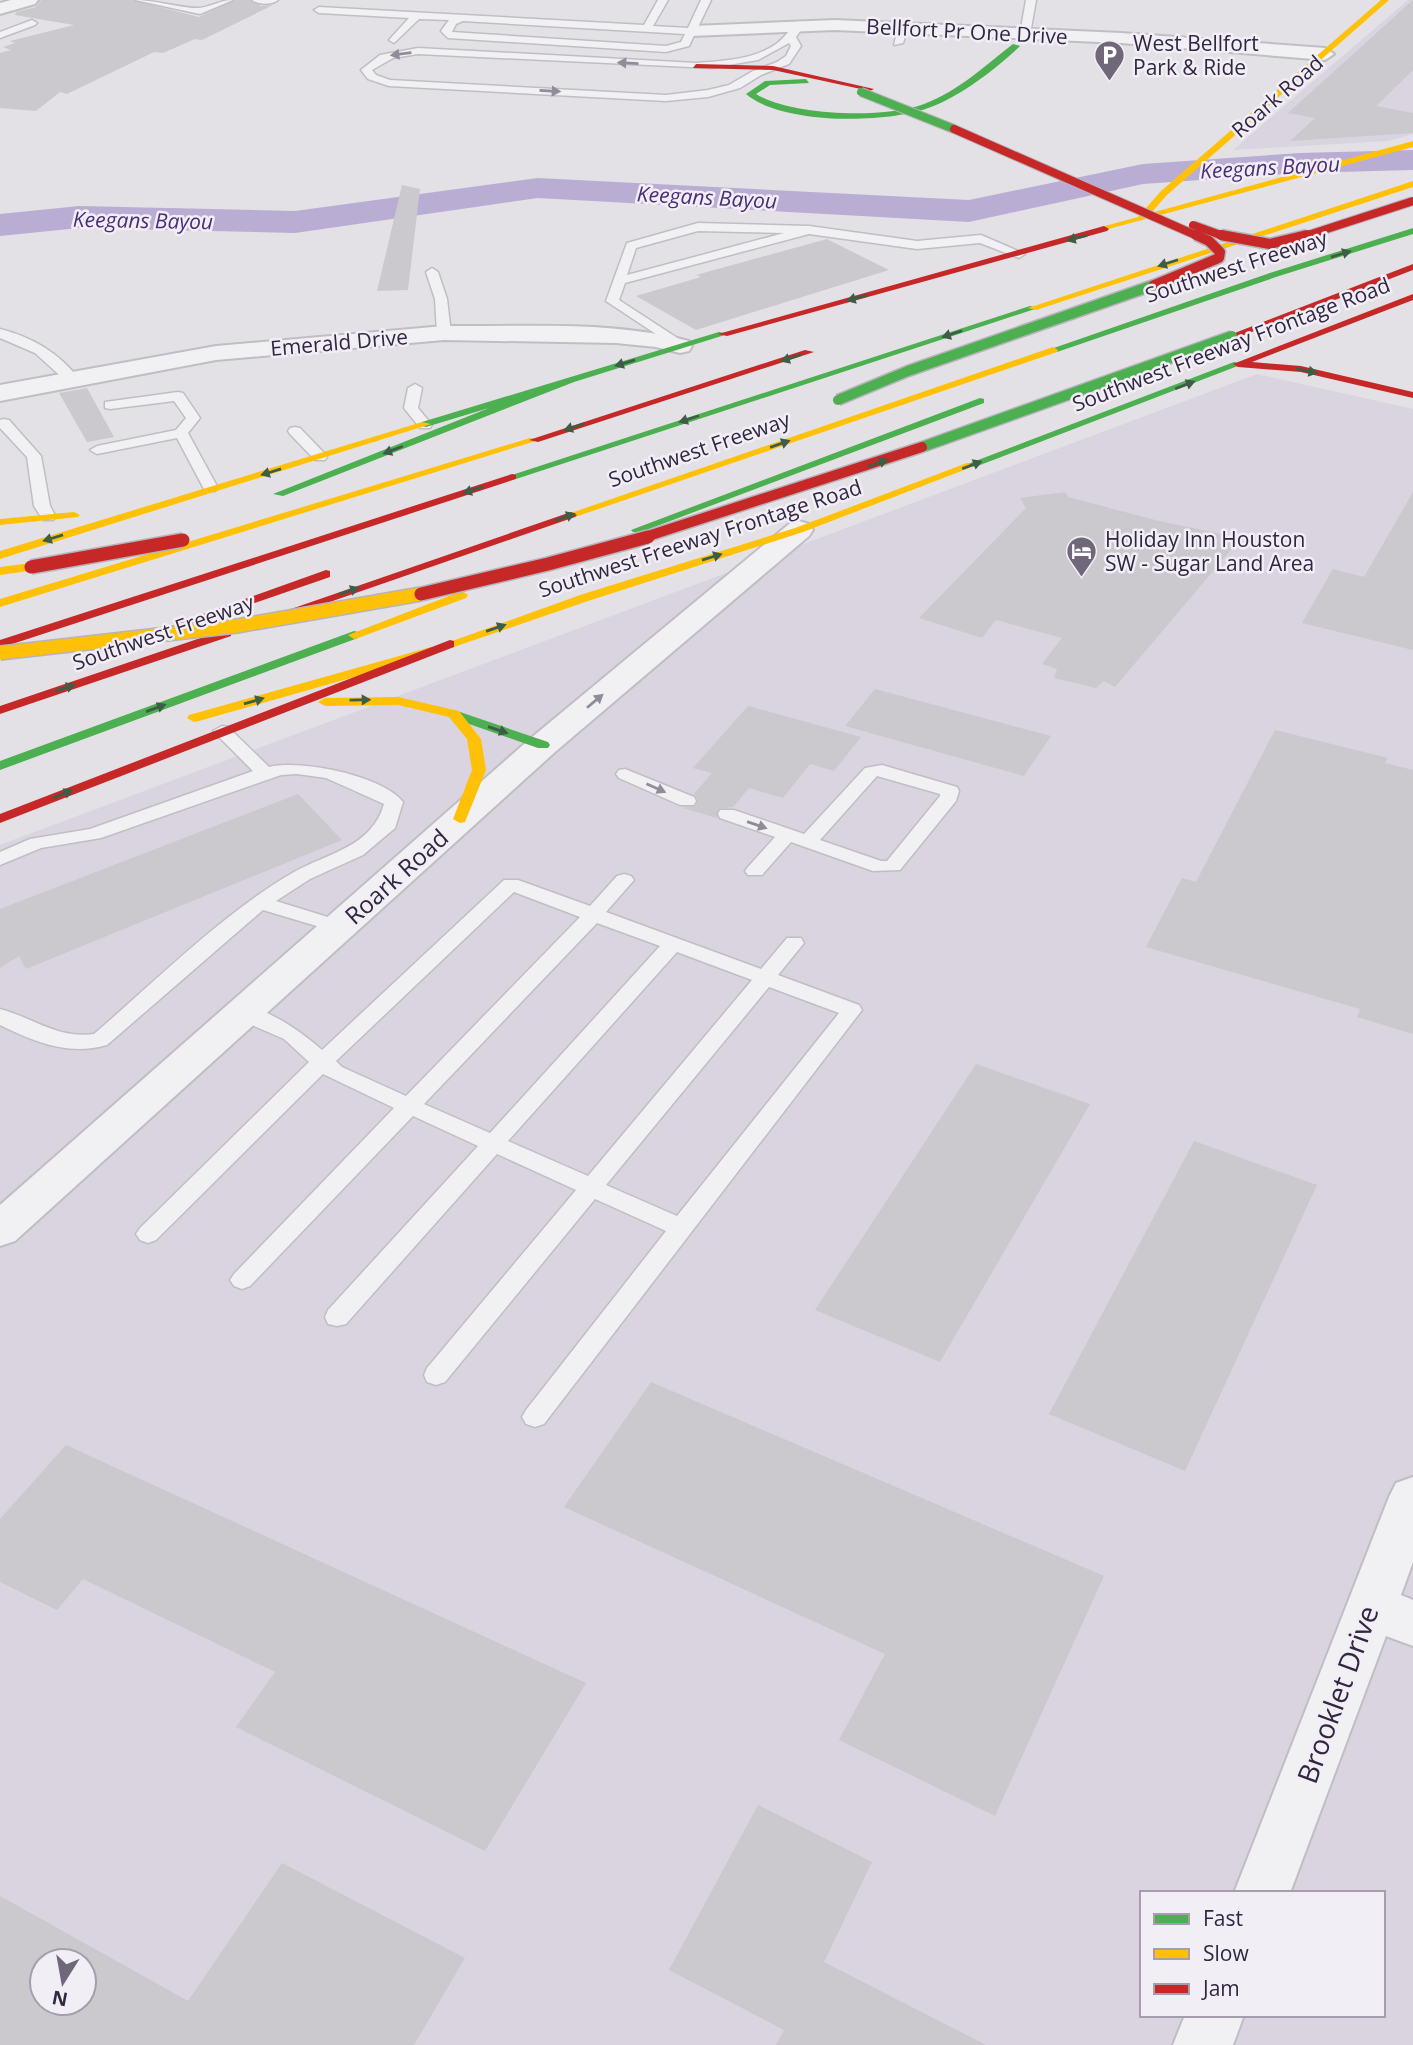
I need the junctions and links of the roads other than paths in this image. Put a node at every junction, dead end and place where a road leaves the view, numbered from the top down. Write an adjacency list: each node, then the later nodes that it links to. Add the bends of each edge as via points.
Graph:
1 (29, 0): 11 (street)
2 (140, 0): 3 (lane, via 201,11)
3 (228, 0)
4 (257, 0): 5 (lane)
5 (274, 0)
6 (341, 0): 12 (lane, via 319,10)
7 (663, 0): 15 (lane)
8 (706, 0): 18 (lane)
9 (1031, 0): 20 (lane)
10 (1385, 0): 21 (main road, Roark Road)
11 (0, 9)
12 (416, 16): 13 (lane); 19 (lane)
13 (462, 18): 15 (lane); 18 (lane, via 453,22 448,35 666,49)
14 (32, 23): 17 (lane)
15 (647, 28): 18 (lane)
16 (796, 31): 18 (street, Bellfort Pr One Drive); 20 (street, Bellfort Pr One Drive); 22 (lane); 22 (lane, via 791,58)
17 (0, 35)
18 (688, 37)
19 (394, 40)
20 (1021, 40): 21 (street, Bellfort Pr One Drive); 26 (main road, via 971,68 919,108 887,114 801,111 759,105 751,99 754,89 768,83)
21 (1325, 54): 33 (main road, Roark Road, via 1164,193)
22 (773, 60): 23 (main road); 24 (lane); 25 (lane, via 745,62); 27 (main road)
23 (725, 68): 24 (main road); 25 (main road)
24 (756, 74): 26 (main road); 28 (lane, via 721,91)
25 (697, 76): 28 (lane, via 681,94); 28 (lane, one-way to 28, via 686,68 667,65 418,51 391,54 366,70 389,83)
26 (806, 81): 27 (main road)
27 (866, 90): 31 (main road, bridge, via 911,103 1232,239 1270,244 1292,240); 32 (main road, bridge, via 1209,242 1220,252 1211,263 1182,275 832,402)
28 (666, 98)
29 (1413, 144): 33 (main road)
30 (1413, 184): 34 (main road, Southwest Freeway)
31 (1413, 201)
32 (1413, 212)
33 (1139, 221): 38 (main road, one-way to 38)
34 (1280, 227): 37 (main road, via 1237,227); 78 (main road, Southwest Freeway, one-way to 78)
35 (809, 229): 38 (lane, via 918,245 981,239); 42 (lane); 42 (lane, via 698,227 631,246)
36 (1413, 231): 41 (main road, Southwest Freeway, one-way to 36)
37 (1172, 244)
38 (1019, 254): 48 (main road, one-way to 48)
39 (1413, 267): 80 (main road, one-way to 39, bridge, via 302,617 492,579 624,545 856,471)
40 (432, 272): 47 (lane, via 441,299)
41 (1276, 274): 44 (main road, via 1254,295); 83 (main road, Southwest Freeway, one-way to 41)
42 (618, 281): 48 (lane, via 612,301)
43 (1413, 297): 45 (main road, Southwest Freeway Frontage Road)
44 (1200, 317)
45 (1326, 330): 50 (main road); 51 (main road, Southwest Freeway Frontage Road)
46 (0, 333): 52 (lane, via 43,350)
47 (444, 333): 48 (street, Emerald Drive, via 616,336); 52 (street, Emerald Drive, via 215,353)
48 (680, 346): 53 (main road, one-way to 53)
49 (828, 346): 71 (main road, one-way to 71)
50 (1334, 348)
51 (1239, 365): 57 (main road, one-way to 57, via 1301,369); 72 (main road, Southwest Freeway Frontage Road, one-way to 51)
52 (72, 379): 55 (street, Emerald Drive)
53 (571, 380): 60 (main road); 67 (main road, one-way to 67)
54 (415, 388): 60 (lane, via 411,408)
55 (0, 393)
56 (999, 394): 89 (main road, one-way to 56, bridge)
57 (1413, 394)
58 (110, 405): 62 (lane, via 178,396 192,418)
59 (0, 424): 68 (lane, via 34,456)
60 (425, 425): 64 (main road)
61 (295, 431): 64 (lane)
62 (181, 433): 63 (lane); 66 (lane)
63 (97, 450)
64 (320, 457): 65 (main road, one-way to 65)
65 (233, 483): 66 (main road); 73 (main road, one-way to 73)
66 (211, 488): 68 (main road, via 123,508)
67 (267, 499)
68 (48, 517): 69 (main road)
69 (0, 522)
70 (191, 525): 76 (main road)
71 (253, 526): 75 (main road, bridge); 77 (main road)
72 (799, 530): 79 (main road, Southwest Freeway Frontage Road, one-way to 72); 88 (street, Roark Road, one-way to 72)
73 (0, 555)
74 (342, 568): 81 (main road)
75 (0, 571)
76 (0, 592)
77 (0, 603)
78 (0, 644)
79 (431, 651): 82 (main road, Southwest Freeway Frontage Road); 85 (main road, one-way to 79)
80 (0, 653)
81 (66, 663)
82 (292, 704): 84 (main road, one-way to 84, via 398,701); 86 (main road, Southwest Freeway Frontage Road)
83 (0, 710)
84 (454, 714): 88 (main road, one-way to 88); 96 (main road, via 474,738 479,770)
85 (183, 721)
86 (222, 732): 91 (lane); 95 (main road, Southwest Freeway Frontage Road, one-way to 86)
87 (118, 740): 90 (main road)
88 (542, 745): 96 (street, Roark Road)
89 (0, 766)
90 (0, 773)
91 (265, 773): 99 (lane, via 93,834 37,843); 102 (lane, via 277,769 319,772 369,788 394,802 388,824 356,851 303,875)
92 (625, 774): 93 (lane, one-way to 93)
93 (687, 801)
94 (727, 814): 97 (lane, one-way to 97)
95 (0, 819)
96 (460, 819): 104 (street, Roark Road)
97 (787, 835): 98 (lane); 100 (lane)
98 (807, 842): 98 (lane, via 880,867 893,866 950,791 882,770 871,772)
99 (0, 859)
100 (755, 871)
101 (624, 880): 103 (lane)
102 (260, 902): 104 (lane); 109 (lane, via 100,1040 79,1045 52,1040)
103 (594, 914): 106 (lane); 110 (lane, via 511,884); 111 (lane)
104 (340, 927): 108 (street, Roark Road)
105 (794, 943): 107 (lane)
106 (673, 944): 107 (lane); 112 (lane)
107 (766, 978): 113 (lane); 114 (lane, via 852,1010)
108 (243, 1013): 110 (lane, via 291,1034); 115 (street, Roark Road)
109 (0, 1016)
110 (322, 1062): 111 (lane, via 334,1072); 116 (lane)
111 (410, 1106): 112 (lane); 117 (lane)
112 (493, 1143): 113 (lane); 118 (lane)
113 (591, 1187): 114 (lane); 119 (lane)
114 (681, 1228): 120 (lane)
115 (0, 1230)
116 (148, 1234)
117 (242, 1280)
118 (337, 1317)
119 (436, 1375)
120 (535, 1417)
121 (1413, 1496): 122 (street, Brooklet Drive)
122 (1391, 1615): 123 (street, Brooklet Drive, via 1329,1721)
123 (1263, 1891)
124 (1214, 2017): 125 (street)
125 (1203, 2045)

